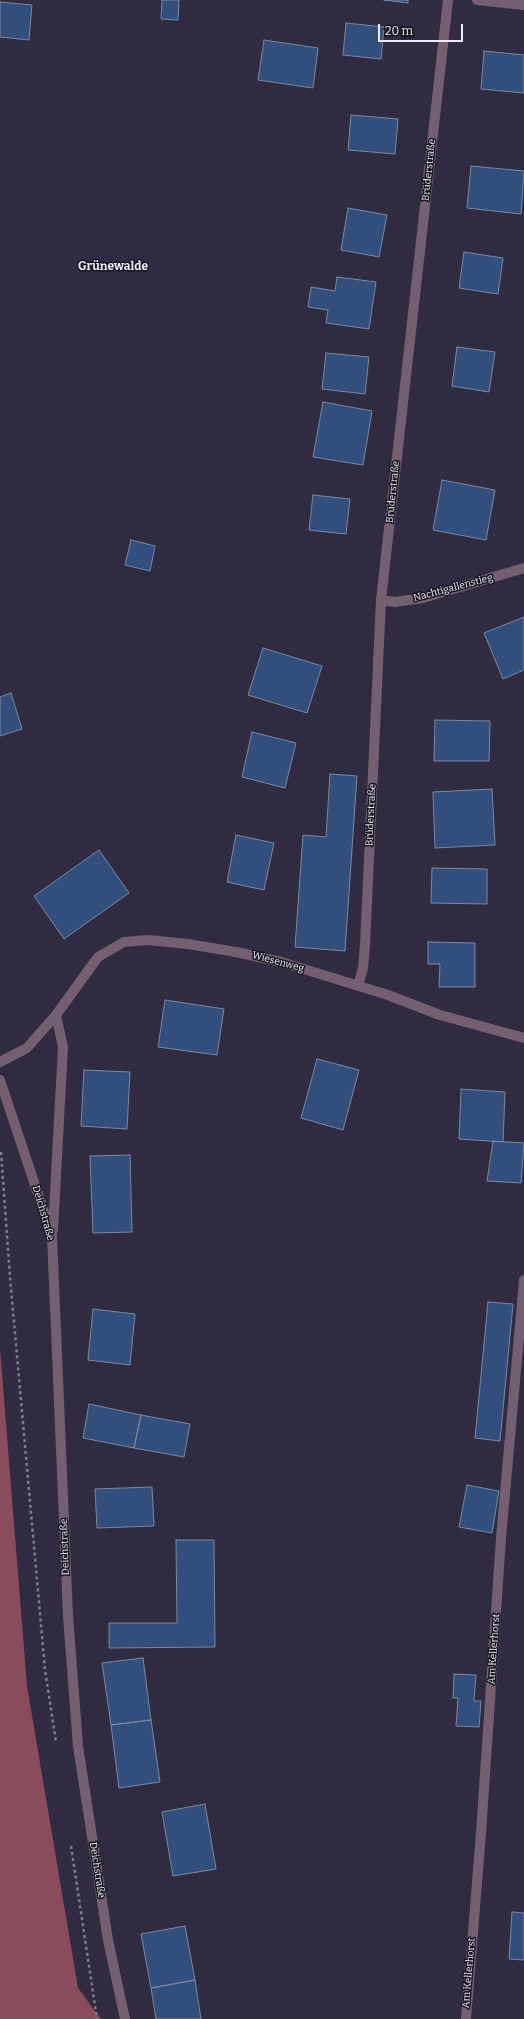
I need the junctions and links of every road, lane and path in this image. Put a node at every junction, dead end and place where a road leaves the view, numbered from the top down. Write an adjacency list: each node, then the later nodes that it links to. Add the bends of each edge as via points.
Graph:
1 (448, 0): 5 (street, Brüderstraße)
2 (477, 0): 3 (street)
3 (524, 5)
4 (524, 568): 5 (street, Nachtigallenstieg, via 423,598 395,602)
5 (381, 600): 6 (street, Brüderstraße, via 365,945)
6 (358, 986): 7 (street, Wiesenweg, via 282,962 236,952 148,940 124,942 98,957); 8 (street, Wiesenweg, via 440,1015)
7 (56, 1015): 9 (street, Wiesenweg, via 26,1048); 12 (street, via 63,1047)
8 (524, 1038)
9 (0, 1062)
10 (0, 1080): 12 (street, Deichstraße)
11 (1, 1151): 14 (path, via 45,1670)
12 (52, 1236): 17 (street, Deichstraße, via 68,1616 78,1746 108,1940)
13 (524, 1280): 18 (street, Am Kellerhorst, via 502,1530)
14 (57, 1748)
15 (70, 1841): 16 (path)
16 (97, 2019)
17 (125, 2019)
18 (466, 2019)

